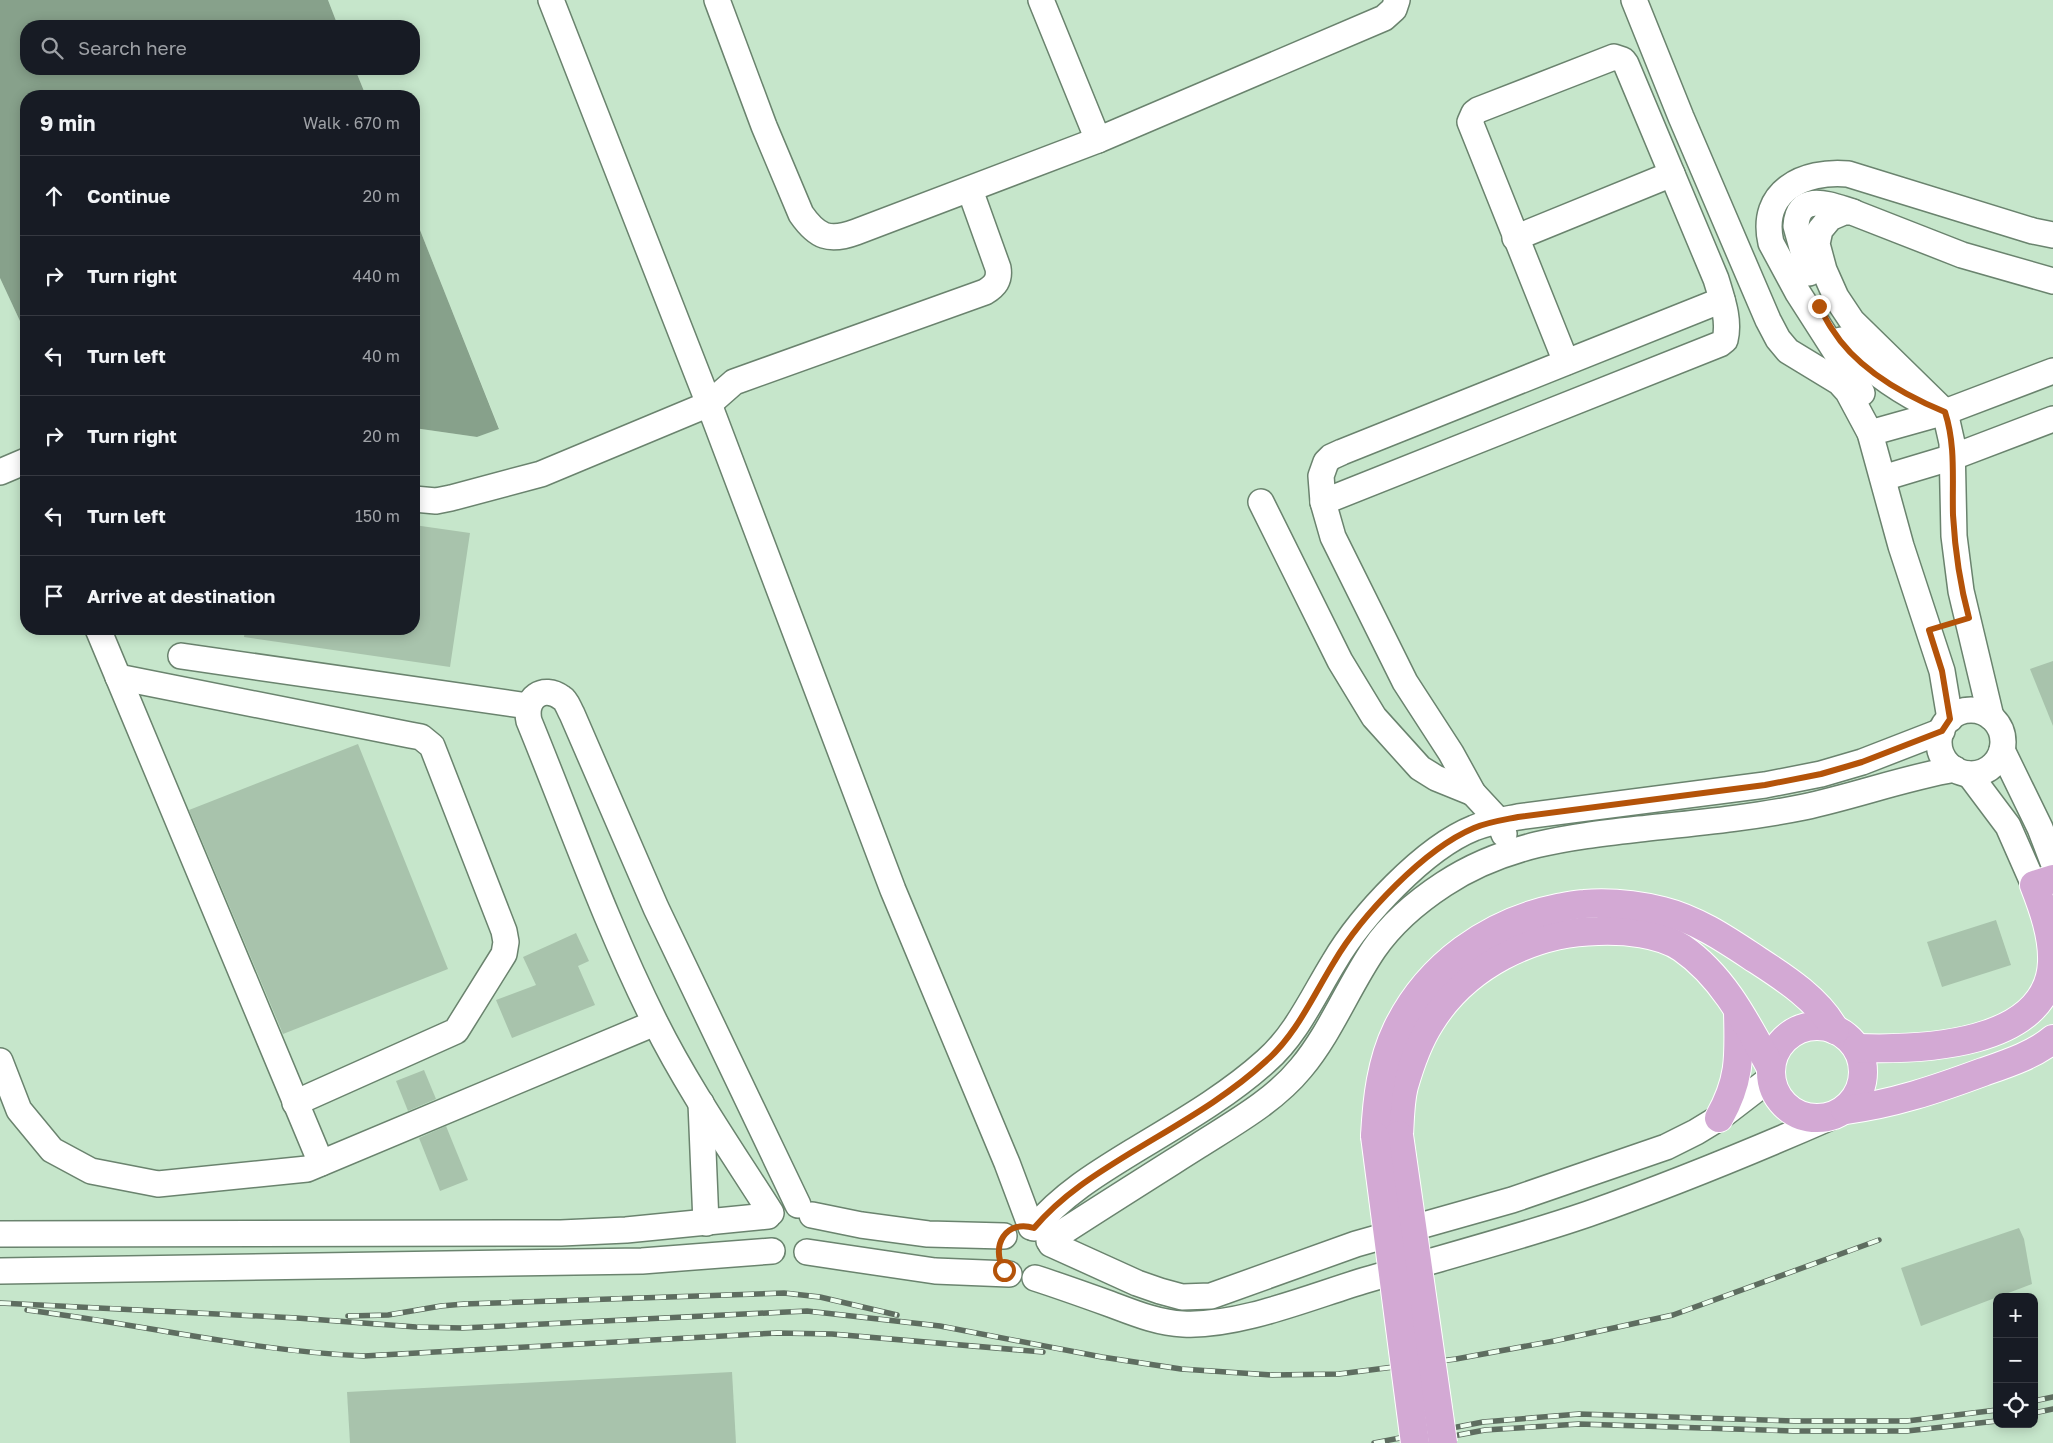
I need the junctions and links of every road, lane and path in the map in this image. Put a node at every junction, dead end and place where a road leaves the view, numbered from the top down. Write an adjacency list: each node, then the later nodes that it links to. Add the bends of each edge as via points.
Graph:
1 (551, 0): 18 (street)
2 (717, 0): 9 (street, via 764,126 801,214 813,229 828,237 845,236)
3 (1041, 0): 6 (street)
4 (1397, 0): 6 (street, via 1394,9 1384,18)
5 (1634, 0): 21 (street, via 1778,339 1788,351 1839,382)
6 (1098, 140): 9 (street)
7 (1672, 174): 13 (street); 13 (street, via 1626,64 1619,58 1609,58 1478,110 1471,117 1471,127); 15 (street)
8 (1805, 177): 10 (street); 12 (street, via 1826,173 1854,176); 21 (street, via 1776,200 1769,217 1771,243)
9 (970, 190): 18 (street, via 998,268 999,275 993,287 734,382)
10 (1814, 203): 11 (street); 19 (street, via 1801,210 1796,226 1819,306 1832,330 1868,368 1907,394)
11 (1860, 214): 14 (street, via 1962,254); 19 (street, via 1837,214 1820,230 1817,244 1824,270 1852,321)
12 (2053, 235)
13 (1516, 238): 16 (street)
14 (2053, 281)
15 (1722, 300): 16 (street); 28 (street, via 1727,325 1725,340 1720,344)
16 (1566, 362): 28 (street, via 1331,457 1322,476)
17 (2053, 372): 19 (street)
18 (709, 404): 26 (street, via 541,474 451,498 436,501); 63 (street, via 893,890 1007,1163)
19 (1945, 412): 21 (street); 22 (street)
20 (2053, 419): 22 (street)
21 (1878, 431): 25 (street)
22 (1953, 457): 25 (street); 29 (street, via 1954,536 1961,591)
23 (20, 464): 24 (street)
24 (0, 472)
25 (1883, 478): 30 (street)
26 (420, 499)
27 (1261, 502): 39 (street, via 1340,661 1374,717 1420,768)
28 (1323, 502): 39 (street, via 1333,537 1405,682)
29 (1969, 618): 30 (street); 35 (street)
30 (1929, 630): 36 (street, via 1942,671)
31 (100, 635): 33 (street)
32 (181, 656): 34 (street)
33 (118, 677): 53 (street); 53 (street, via 421,737 432,746 504,932 504,954 456,1031)
34 (528, 706): 47 (street, via 529,721 615,935); 59 (street, via 537,695 545,693 557,695 566,702 656,908)
35 (1991, 717): 36 (street, via 1977,711 1963,712); 37 (street, via 2002,735)
36 (1946, 725): 38 (street, via 1940,738 1942,752 1945,759); 40 (street, via 1862,762 1821,774 1765,785)
37 (2002, 750): 38 (street, via 1990,768 1977,773); 43 (street)
38 (1962, 771): 42 (street, via 1913,778 1805,807 1583,835); 45 (street, via 2008,826)
39 (1473, 793): 40 (street); 41 (street)
40 (1499, 821): 41 (street); 42 (street)
41 (1458, 836): 44 (street); 63 (street, via 1427,858 1358,924 1293,1030 1268,1060 1207,1107 1085,1181 1054,1206)
42 (1510, 851): 44 (street)
43 (2053, 862)
44 (1472, 867): 63 (street, via 1421,900 1375,947 1318,1046 1278,1092 1240,1119)
45 (2045, 891): 50 (main road, via 2052,962 2042,996 2029,1011 2010,1025 1957,1042)
46 (1738, 1008): 52 (main road); 56 (main road, via 1739,1062 1732,1093); 57 (main road, via 1698,960 1680,946 1649,935 1616,930 1580,931 1546,937 1514,948 1482,968 1452,995 1430,1023 1414,1054)
47 (655, 1023): 54 (street); 58 (street)
48 (1835, 1030): 50 (main road, via 1848,1037); 52 (main road, via 1816,1026 1789,1035 1776,1050); 57 (main road, via 1805,994 1700,925 1664,912 1624,905 1584,904 1540,912 1506,924 1472,942 1420,991 1398,1028 1384,1065 1377,1102)
49 (2053, 1039): 55 (main road, via 1999,1066 1927,1092)
50 (1857, 1048): 55 (main road, via 1863,1064 1863,1081 1856,1097)
51 (0, 1061): 58 (street, via 19,1110 52,1150 91,1171 158,1184 307,1169)
52 (1771, 1073): 55 (main road, via 1779,1098 1796,1114 1807,1118); 56 (street)
53 (295, 1103): 58 (street)
54 (701, 1103): 60 (street); 61 (street)
55 (1838, 1113): 68 (street, via 1759,1148 1580,1217 1225,1321 1182,1324 1149,1318)
56 (1719, 1118): 63 (street, via 1666,1148 1512,1200 1356,1244 1211,1296 1182,1297 1160,1291)
57 (1387, 1135): 69 (main road, bridge); 70 (main road, bridge)
58 (321, 1163)
59 (805, 1210): 60 (street, via 781,1206); 63 (street, via 861,1225 928,1234); 65 (street, via 816,1222 817,1238)
60 (770, 1214): 61 (street); 64 (street, via 764,1232)
61 (706, 1223): 62 (street, via 561,1233)
62 (0, 1234)
63 (1030, 1234): 67 (street, via 999,1244 998,1258); 68 (street, via 1052,1251 1046,1270)
64 (772, 1251): 65 (street, via 792,1258); 66 (street, via 642,1261)
65 (807, 1252): 67 (street, via 935,1271)
66 (0, 1271)
67 (1009, 1274): 68 (street, via 1022,1279)
68 (1035, 1278)
69 (1415, 1443)
70 (1443, 1443)

